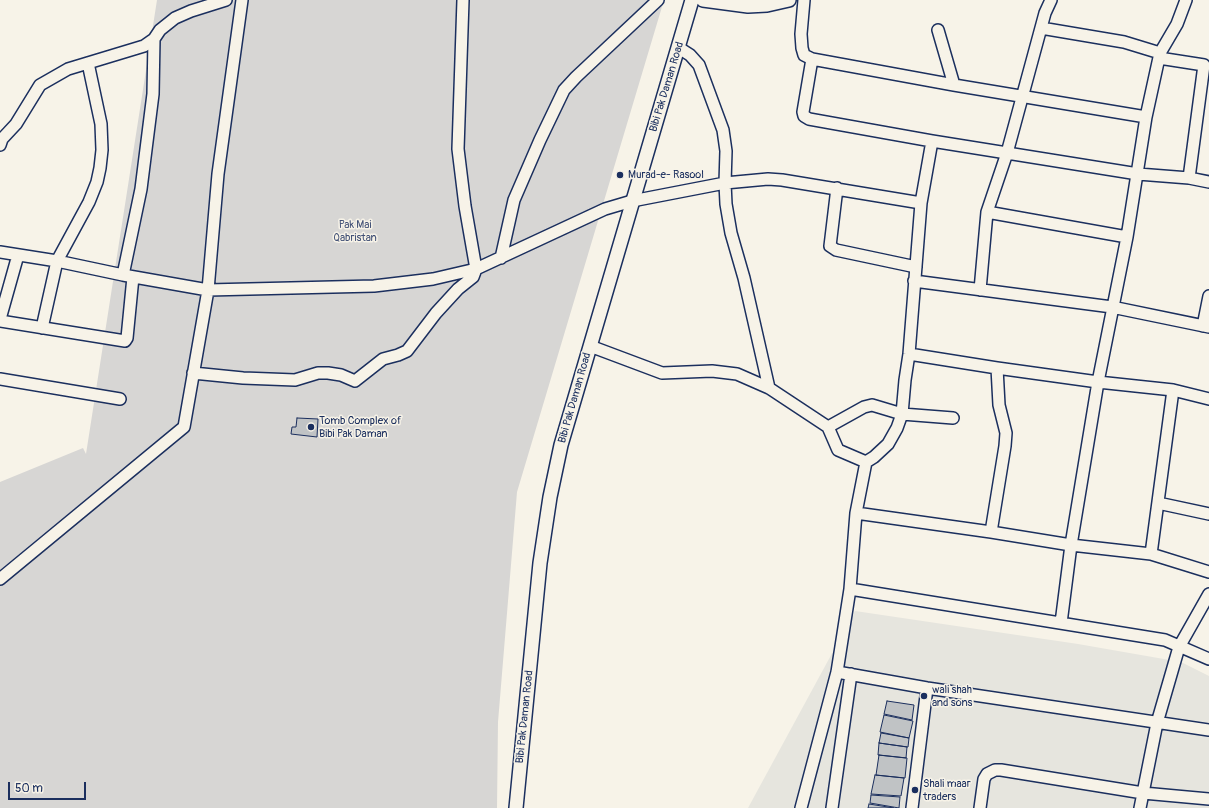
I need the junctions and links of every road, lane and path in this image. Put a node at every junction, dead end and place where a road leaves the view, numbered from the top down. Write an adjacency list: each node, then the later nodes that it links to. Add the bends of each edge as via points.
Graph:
1 (226, 0): 13 (street, via 175,18 160,30)
2 (242, 0): 41 (street, via 218,174)
3 (463, 0): 38 (street, via 458,149)
4 (658, 0): 35 (street, via 564,90 514,200)
5 (692, 0): 14 (street, Bibi Pak Daman Road)
6 (703, 0): 7 (street, via 748,6)
7 (789, 0)
8 (804, 0): 16 (street, via 802,48 804,55)
9 (1051, 0): 11 (street)
10 (1186, 0): 15 (street, via 1177,24)
11 (1041, 28): 15 (street, via 1124,42); 19 (street)
12 (938, 30): 18 (street)
13 (154, 39): 17 (street, via 144,46); 39 (street, via 153,94)
14 (679, 48): 27 (street, via 699,65 723,130 726,151); 29 (street, Bibi Pak Daman Road)
15 (1160, 55): 20 (street); 25 (street, via 1204,65)
16 (812, 59): 18 (street); 21 (street, via 803,112 808,119)
17 (88, 63): 22 (street, via 68,69 40,85 16,124); 36 (street, via 101,124 100,168 89,202)
18 (954, 85): 19 (street)
19 (1021, 96): 20 (street); 23 (street)
20 (1146, 117): 24 (street)
21 (932, 141): 23 (street); 30 (street)
22 (0, 144)
23 (1007, 153): 24 (street); 31 (street)
24 (1138, 174): 25 (street); 32 (street)
25 (1189, 178): 26 (street)
26 (1209, 182)
27 (725, 183): 28 (street, via 768,179); 29 (street); 54 (street, via 731,233)
28 (837, 188): 30 (street); 37 (street, via 830,246 836,250)
29 (632, 201): 35 (street, via 605,209); 48 (street, Bibi Pak Daman Road)
30 (921, 203): 37 (street)
31 (987, 212): 32 (street); 42 (street)
32 (1127, 237): 44 (street)
33 (0, 252): 34 (street)
34 (18, 255): 36 (street); 45 (street)
35 (501, 258): 38 (street)
36 (57, 262): 39 (street); 47 (street)
37 (916, 267): 40 (street)
38 (476, 269): 41 (street, via 433,279 374,286); 51 (street, via 474,277 458,289 436,313 407,351 383,359 355,381 328,373 318,373 295,380)
39 (128, 276): 41 (street); 47 (street, via 126,340)
40 (914, 281): 42 (street); 49 (street)
41 (208, 290): 51 (street)
42 (980, 290): 44 (street)
43 (1209, 296): 46 (street)
44 (1112, 307): 46 (street); 53 (street)
45 (0, 320): 47 (street)
46 (1206, 326)
47 (42, 328)
48 (590, 346): 54 (street, via 662,373 712,371 737,374); 82 (street, Bibi Pak Daman Road, via 561,444 550,497 540,563)
49 (909, 354): 50 (street); 58 (street)
50 (996, 368): 53 (street); 65 (street, via 999,405 1006,433)
51 (194, 373): 69 (street, via 184,427)
52 (0, 379): 57 (street)
53 (1098, 382): 55 (street); 66 (street)
54 (769, 388): 60 (street)
55 (1173, 390): 56 (street); 62 (street)
56 (1209, 399)
57 (120, 400)
58 (902, 414): 59 (street); 60 (street, via 872,405 864,406); 61 (street, via 898,428 888,444)
59 (953, 418)
60 (828, 427): 61 (street, via 838,450)
61 (866, 462): 63 (street)
62 (1158, 503): 64 (street); 67 (street)
63 (856, 513): 65 (street); 70 (street)
64 (1209, 514)
65 (990, 532): 66 (street)
66 (1071, 544): 67 (street); 72 (street)
67 (1151, 554): 68 (street)
68 (1209, 572)
69 (0, 579)
70 (850, 589): 72 (street); 75 (street)
71 (1209, 594): 73 (street)
72 (1061, 623): 73 (street, via 1166,640)
73 (1179, 647): 74 (street); 78 (street)
74 (1209, 659)
75 (838, 672): 76 (street); 83 (street)
76 (850, 674): 77 (street); 84 (street)
77 (927, 688): 78 (street); 85 (street)
78 (1157, 723): 79 (street); 80 (street)
79 (1209, 730)
80 (1143, 793): 81 (street); 86 (street, via 995,770 984,779); 87 (street)
81 (1209, 800)
82 (516, 808)
83 (802, 808)
84 (832, 808)
85 (912, 808)
86 (980, 808)
87 (1140, 808)

